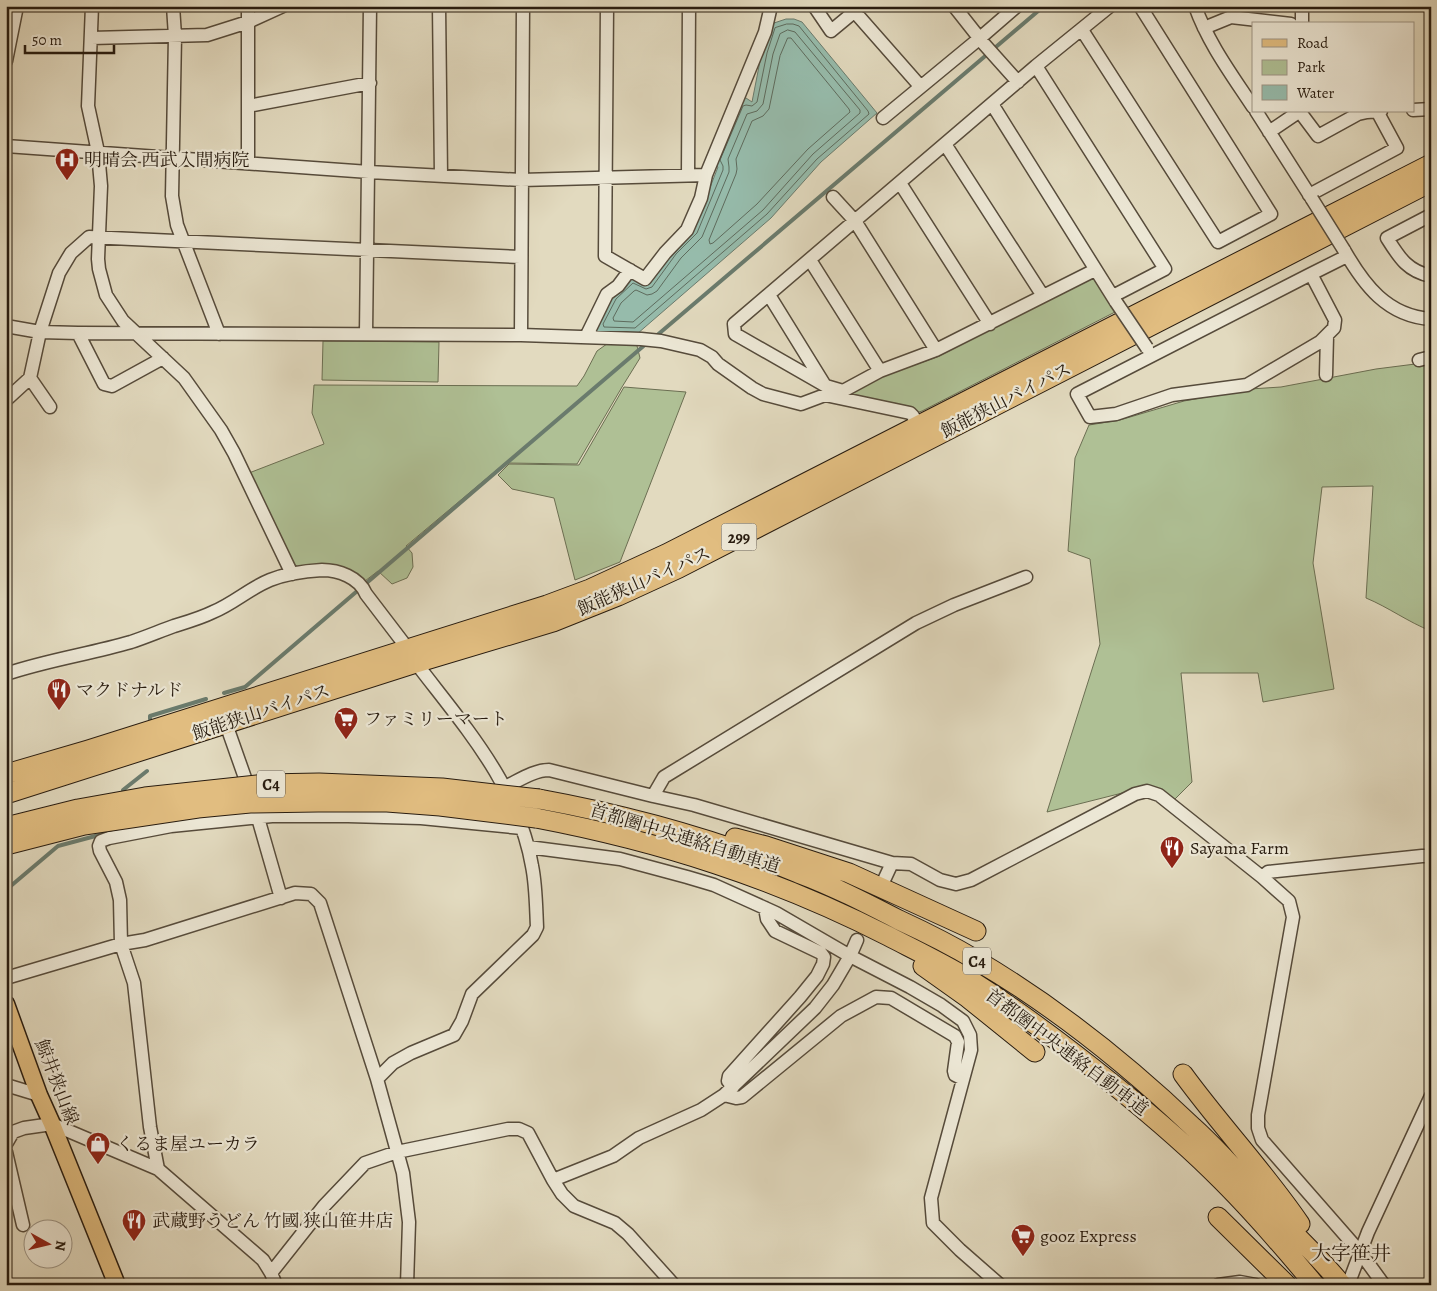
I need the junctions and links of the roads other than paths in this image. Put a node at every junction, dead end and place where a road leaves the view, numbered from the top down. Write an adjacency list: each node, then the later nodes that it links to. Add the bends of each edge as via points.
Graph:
1 (17, 6): 28 (street)
2 (92, 6): 26 (street)
3 (173, 6): 25 (street)
4 (248, 6): 20 (street)
5 (282, 6): 20 (street)
6 (370, 6): 31 (street)
7 (440, 6): 52 (street)
8 (523, 6): 55 (street)
9 (607, 6): 54 (street)
10 (689, 6): 51 (street)
11 (771, 6): 53 (street, via 766,32)
12 (814, 6): 19 (street, via 831,31)
13 (954, 6): 27 (street)
14 (1017, 6): 27 (street)
15 (1110, 6): 24 (street)
16 (1140, 6): 24 (street, via 1271,214 1218,242)
17 (1195, 6): 23 (street)
18 (1302, 6): 22 (street)
19 (857, 9): 32 (street)
20 (248, 22): 25 (street, via 207,35); 35 (street)
21 (1274, 22): 23 (street, via 1231,17)
22 (1302, 22)
23 (1204, 28): 34 (street)
24 (1082, 30): 29 (street)
25 (175, 36): 26 (street); 47 (street)
26 (90, 38): 46 (street, via 88,106)
27 (982, 41): 30 (street); 32 (street)
28 (6, 61)
29 (1036, 66): 30 (street); 74 (street, via 1165,269)
30 (1018, 82): 33 (street)
31 (370, 83): 35 (street); 50 (street)
32 (920, 86): 42 (street)
33 (992, 104): 44 (street); 69 (street)
34 (1252, 105)
35 (248, 106): 48 (street)
36 (1431, 109): 37 (street)
37 (1414, 110)
38 (1257, 112): 43 (street)
39 (1300, 112): 40 (street, via 1318,136); 43 (street)
40 (1367, 112)
41 (1378, 112): 59 (street, via 1397,148)
42 (882, 118)
43 (1269, 132): 59 (street)
44 (945, 144): 57 (street); 73 (street)
45 (6, 146): 46 (street)
46 (98, 152): 47 (street); 62 (street)
47 (172, 157): 48 (street); 63 (street, via 172,196)
48 (248, 163): 50 (street)
49 (1431, 164): 95 (highway, 飯能狭山バイパス / 299)
50 (369, 172): 52 (street); 64 (street)
51 (688, 175): 53 (street); 54 (street)
52 (441, 176): 55 (street)
53 (706, 176): 68 (street, via 688,230 645,279)
54 (606, 178): 55 (street); 68 (street, via 605,256)
55 (521, 180): 66 (street)
56 (1431, 182): 98 (highway, 飯能狭山バイパス / 299, via 679,568 553,622)
57 (900, 183): 61 (street); 76 (street)
58 (833, 197): 61 (street)
59 (1311, 197): 65 (street, bridge)
60 (1431, 215): 71 (street, via 1386,238 1409,267)
61 (855, 221): 67 (street); 86 (street)
62 (100, 236): 63 (street); 78 (street, via 89,237 70,253 56,282); 80 (street, via 99,269 106,295)
63 (183, 241): 64 (street); 81 (street)
64 (367, 251): 66 (street); 82 (street)
65 (1346, 253): 70 (street); 75 (street, via 1380,299 1407,314)
66 (520, 257): 83 (street)
67 (810, 260): 72 (street); 89 (street)
68 (630, 270): 85 (street, via 607,294)
69 (1096, 270): 73 (street); 74 (street)
70 (1311, 274): 84 (street, via 1335,320 1334,328); 87 (street)
71 (1431, 276)
72 (769, 295): 92 (street); 92 (street, via 734,324 735,334)
73 (1043, 296): 76 (street)
74 (1115, 299): 87 (street, bridge)
75 (1431, 319)
76 (990, 324): 86 (street)
77 (6, 326): 78 (street)
78 (40, 332): 79 (street); 91 (street)
79 (78, 333): 80 (street); 88 (street, via 104,384 112,386)
80 (135, 333): 81 (street); 88 (street)
81 (219, 334): 82 (street)
82 (366, 334): 83 (street)
83 (521, 334): 85 (street)
84 (1327, 336): 87 (street, via 1247,384 1172,395 1116,414 1090,417 1077,394); 90 (street)
85 (586, 337): 95 (street, via 641,339 700,350 763,394 801,404 825,395 910,414)
86 (936, 350): 89 (street)
87 (1149, 352)
88 (163, 358): 96 (street, via 184,378 221,430)
89 (880, 371): 92 (street, via 843,391)
90 (1326, 374)
91 (30, 378): 93 (street); 94 (street)
92 (826, 386)
93 (6, 400)
94 (50, 407)
95 (918, 426): 98 (highway, 飯能狭山バイパス / 299, via 590,589)
96 (292, 574): 98 (street, via 322,570 350,576 365,591); 99 (street, via 269,580 215,612 131,642)
97 (1026, 577): 104 (street, via 916,623 664,777)
98 (412, 656): 100 (highway, 飯能狭山バイパス / 299); 101 (highway, 飯能狭山バイパス / 299); 102 (street, via 480,747)
99 (6, 674)
100 (226, 724): 103 (highway, 飯能狭山バイパス / 299); 106 (street)
101 (6, 774)
102 (505, 787): 104 (street, via 549,770); 107 (street)
103 (6, 794)
104 (653, 796): 112 (street)
105 (582, 807): 108 (highway, 首都圏中央連絡自動車道 / C4, bridge, via 442,788 265,784 145,797); 118 (highway, via 685,825 766,846 849,873); 141 (highway, 首都圏中央連絡自動車道 / C4, via 700,838 800,873 974,959 1018,986 1106,1051 1192,1126)
106 (258, 817): 107 (street, via 348,816); 116 (street); 120 (street, via 171,826 101,841 100,851 116,882 120,900)
107 (529, 823): 109 (highway, 首都圏中央連絡自動車道 / C4, bridge, via 459,808 387,802 250,803 84,825); 110 (street); 115 (highway, 首都圏中央連絡自動車道 / C4, via 624,837)
108 (6, 827)
109 (6, 845)
110 (528, 846): 117 (street, via 620,859 714,885); 126 (street, via 533,867 537,927 533,935 472,994 454,1035 393,1063)
111 (1431, 856): 113 (street, via 1268,872)
112 (892, 863): 113 (street, via 911,864 940,880 956,884 971,880 1146,791 1159,795); 114 (street)
113 (1262, 877): 140 (street, via 1289,901 1293,917 1258,1128 1262,1140)
114 (886, 878)
115 (783, 888): 124 (highway, via 920,964); 151 (highway, 首都圏中央連絡自動車道 / C4, via 918,951 965,977 1053,1037 1137,1104 1216,1174)
116 (281, 898): 120 (street, via 146,940); 126 (street, via 295,893 311,894 320,903)
117 (765, 908): 121 (street); 129 (street, via 766,919 775,931 820,953 824,957 823,964 800,997 729,1076)
118 (976, 931)
119 (857, 940): 121 (street)
120 (121, 944): 122 (street); 136 (street, via 134,984 150,1127)
121 (850, 956): 127 (street, via 910,987 963,1021 970,1035 971,1050); 129 (street, via 815,1008)
122 (6, 978)
123 (6, 1004): 130 (main road, 鯨井狭山線)
124 (1035, 1052)
125 (1183, 1074): 141 (highway, via 1294,1215)
126 (377, 1079): 135 (street)
127 (963, 1079): 129 (street, via 954,1071 958,1042 955,1036 891,998 876,996 841,1016 742,1097 736,1098); 147 (street, via 931,1198 933,1223)
128 (6, 1085): 130 (street)
129 (729, 1091): 137 (street, via 701,1110 639,1138 613,1156)
130 (39, 1095): 132 (main road, 鯨井狭山線)
131 (1431, 1096): 140 (street)
132 (52, 1124): 133 (street, via 24,1128); 136 (street); 143 (main road, 鯨井狭山線)
133 (8, 1138)
134 (6, 1152): 139 (street)
135 (398, 1152): 137 (street, via 519,1129 528,1133); 142 (street, via 365,1163 324,1206); 145 (street, via 408,1222)
136 (158, 1169): 142 (street, via 263,1260)
137 (554, 1180): 146 (street, via 574,1206 622,1229)
138 (1218, 1217): 150 (highway)
139 (22, 1222)
140 (1360, 1252): 153 (street); 154 (street)
141 (1329, 1269): 152 (highway, 首都圏中央連絡自動車道 / C4)
142 (271, 1273): 144 (street)
143 (117, 1285)
144 (276, 1285)
145 (407, 1285)
146 (674, 1285)
147 (1000, 1285)
148 (1218, 1285): 149 (street, via 1240,1282)
149 (1256, 1285)
150 (1287, 1285)
151 (1315, 1285)
152 (1342, 1285)
153 (1348, 1285)
154 (1384, 1285)

